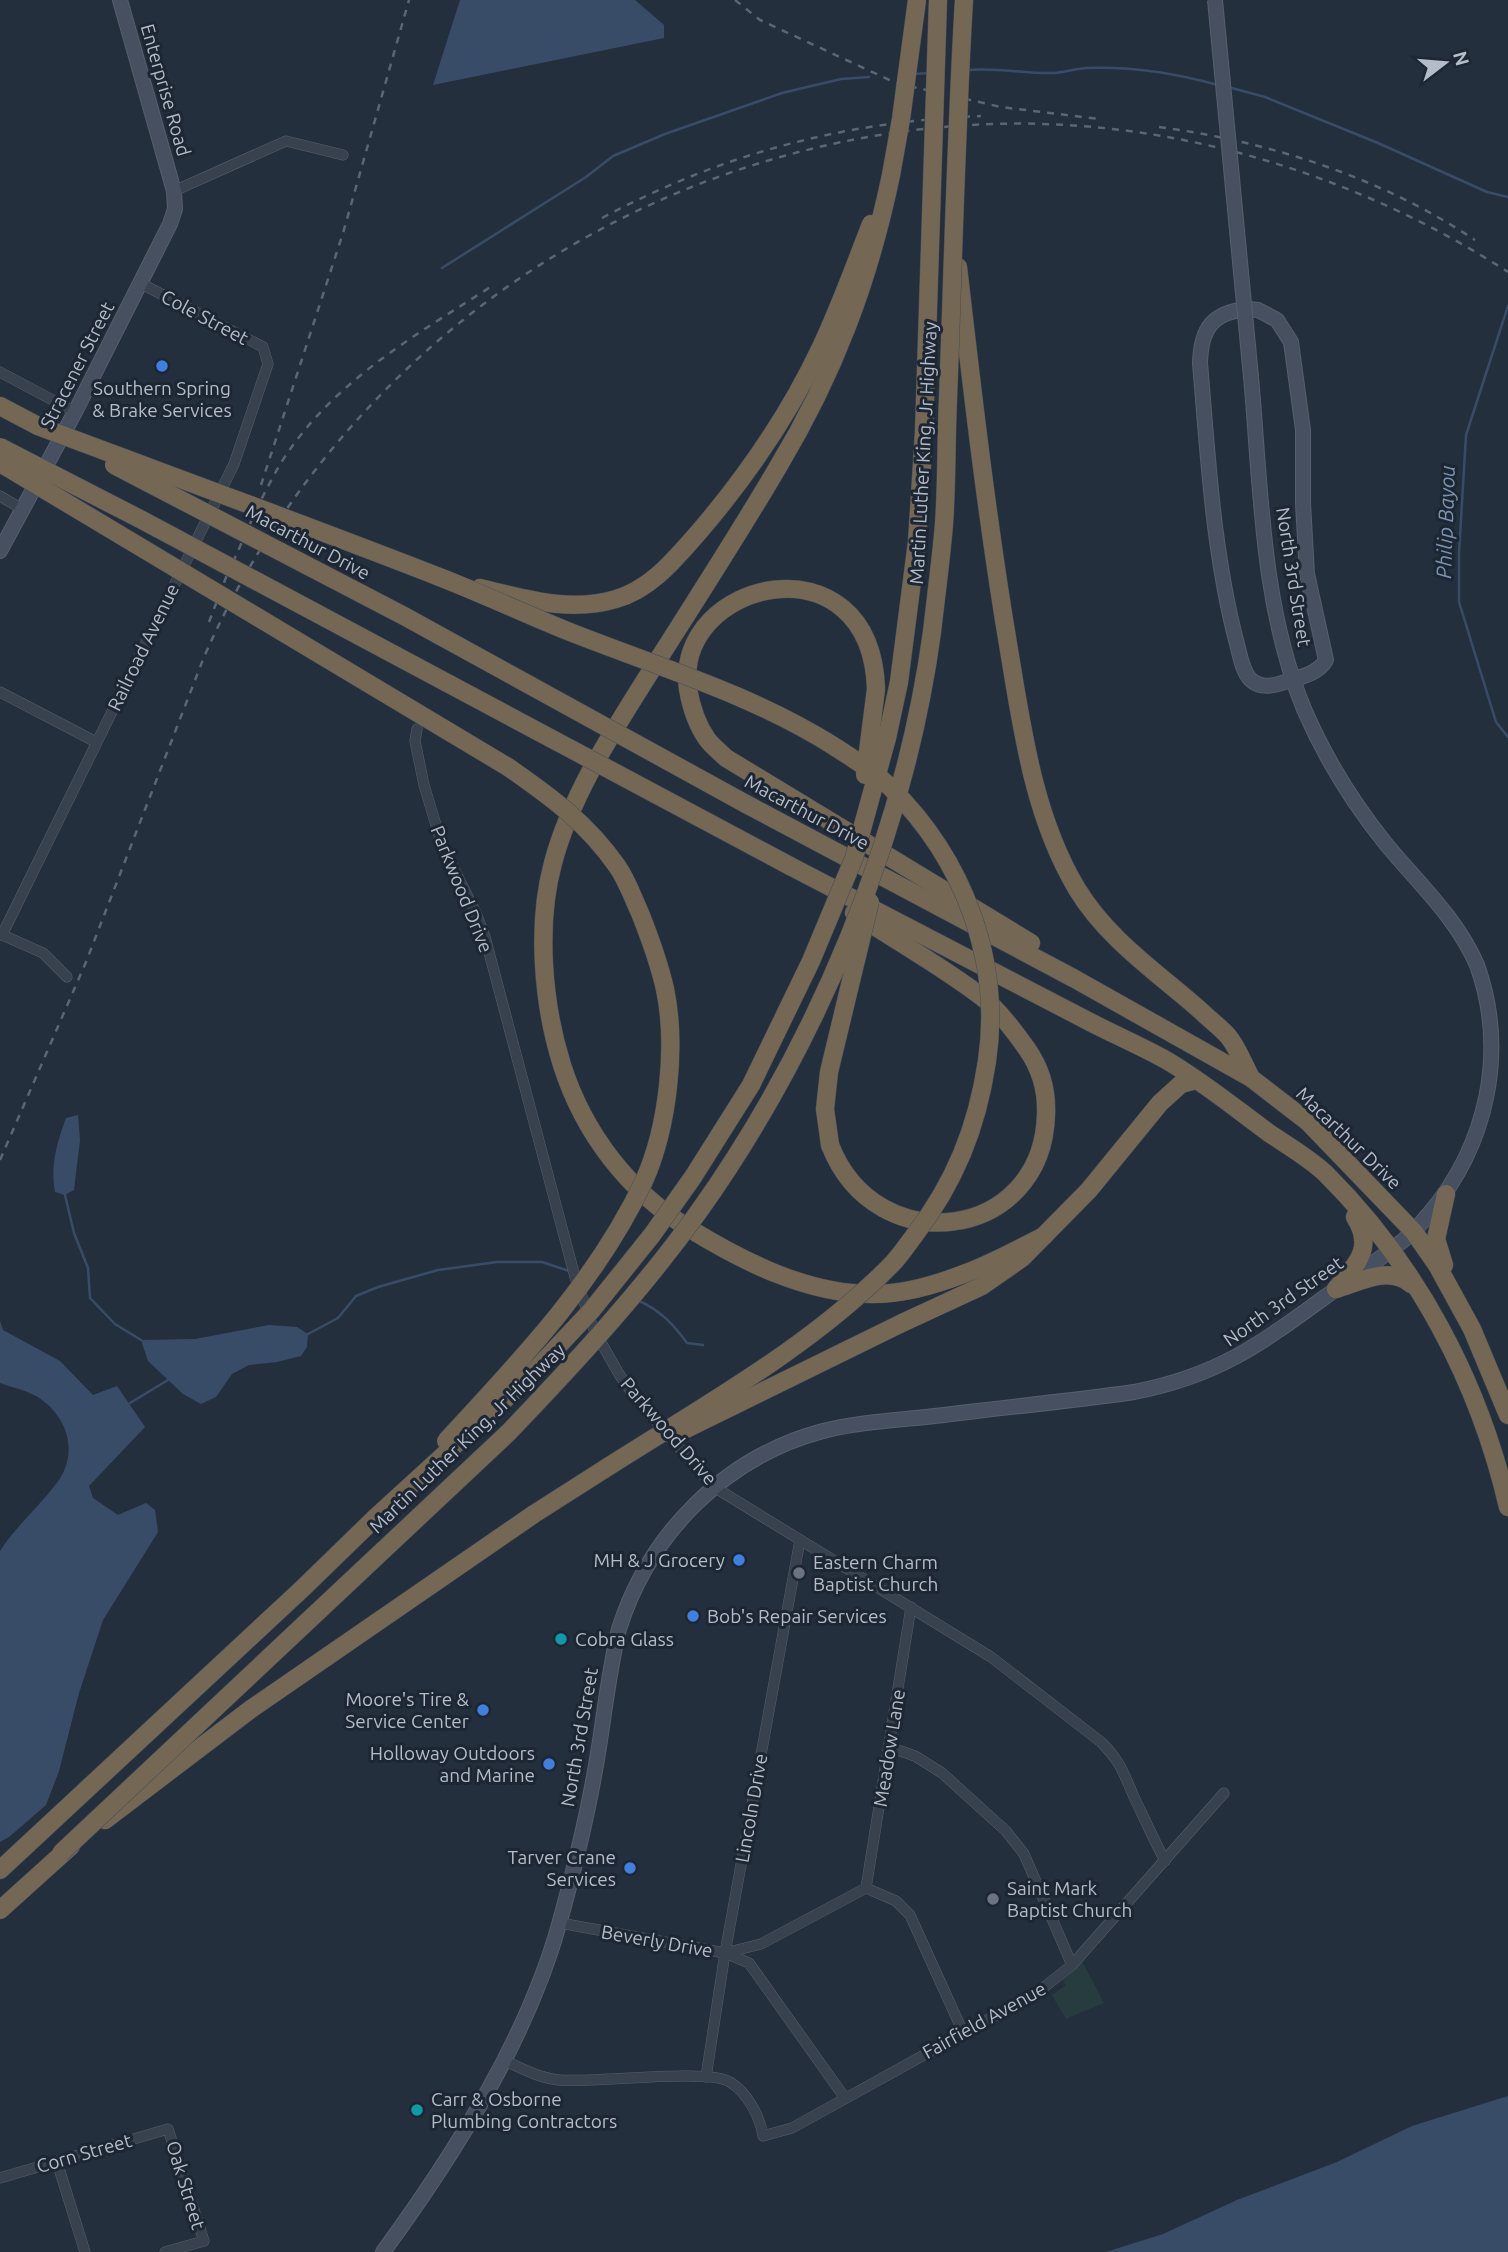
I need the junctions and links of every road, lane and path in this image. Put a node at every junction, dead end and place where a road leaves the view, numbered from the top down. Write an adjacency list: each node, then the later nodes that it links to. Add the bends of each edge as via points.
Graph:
1 (120, 0): 8 (street, Enterprise Road)
2 (917, 0): 7 (highway, bridge)
3 (938, 0): 27 (highway, Martin Luther King, Jr Highway, bridge, via 917,542 899,682)
4 (964, 0): 9 (highway, Martin Luther King, Jr Highway, bridge)
5 (1214, 0): 22 (street, North 3rd Street, bridge, via 1270,575)
6 (344, 155): 8 (street, via 286,141)
7 (891, 175): 21 (highway, bridge, via 835,317 796,397 738,484 662,572 620,598 568,606); 37 (highway, via 874,251 827,376 779,467 628,707 561,835 551,868 544,933 549,1012 579,1108 602,1149 647,1196 681,1223 756,1265 834,1290 874,1294 965,1274)
8 (174, 191): 10 (street, Stracener Street, via 170,224)
9 (954, 239): 26 (highway, Martin Luther King, Jr Highway, bridge, via 944,521 931,636 907,760); 32 (highway, bridge, via 997,584 1026,751 1044,816 1071,878 1095,914 1229,1037)
10 (141, 283): 11 (street, Cole Street, via 263,347); 14 (street, Stracener Street)
11 (265, 354): 25 (street, Railroad Avenue, via 268,364 234,464)
12 (0, 372): 14 (street)
13 (0, 406): 15 (highway, Macarthur Drive)
14 (75, 412): 19 (street, Stracener Street)
15 (38, 426): 21 (highway, bridge); 31 (highway, Macarthur Drive, bridge, via 393,610)
16 (0, 447): 28 (highway, bridge)
17 (0, 463): 46 (highway, bridge, via 552,797 576,817 618,868 647,931 665,990 670,1055 662,1122 645,1179 616,1232 535,1345)
18 (0, 496): 19 (street)
19 (22, 509): 20 (street, Stracener Street)
20 (0, 551)
21 (449, 581): 43 (highway, bridge, via 745,698 852,758 888,785 946,855 965,893 984,952 990,1022 984,1083 969,1139 939,1203 895,1262 842,1310)
22 (1294, 679): 22 (street, via 1314,672 1326,660 1307,574 1303,430 1294,358 1291,342 1277,320 1258,310 1235,310 1213,321 1200,346 1199,363 1222,578 1247,675 1268,686); 35 (street, North 3rd Street, via 1314,732 1347,790 1454,923 1483,979 1492,1019 1491,1088 1474,1145)
23 (0, 692): 25 (street)
24 (418, 729): 44 (street, Parkwood Drive, via 415,741 431,809 442,845 485,937 593,1330 635,1397)
25 (96, 741): 29 (street, Railroad Avenue)
26 (879, 856): 28 (highway, bridge, via 866,925 830,1072 825,1109 830,1145 854,1188 882,1209 935,1223 971,1218 1006,1199 1033,1167 1044,1138 1046,1091 1037,1065 984,998 814,887); 51 (highway, Martin Luther King, Jr Highway, bridge, via 786,1072 712,1192 632,1298 508,1433)
27 (854, 858): 31 (highway, bridge, via 876,689 867,639 841,606 821,595 802,589 772,589 742,599 709,622 690,656 688,689 707,739 726,758 1044,951); 46 (highway, Martin Luther King, Jr Highway, bridge, via 811,961 751,1084 666,1216 591,1311 526,1380)
28 (791, 866): 33 (highway, via 1165,1059)
29 (1, 934): 30 (street, via 43,953)
30 (67, 977)
31 (1074, 979): 32 (highway, Macarthur Drive)
32 (1251, 1078): 36 (highway, Macarthur Drive, via 1308,1122)
33 (1196, 1080): 34 (highway); 37 (highway, via 1181,1084 1160,1103 1089,1190)
34 (1322, 1171): 38 (highway); 39 (highway, via 1364,1236 1360,1258)
35 (1446, 1194): 36 (street, North 3rd Street); 41 (highway, via 1437,1229 1438,1251)
36 (1414, 1232): 38 (street, North 3rd Street); 41 (highway, Macarthur Drive)
37 (1044, 1236): 43 (highway, bridge, via 982,1286)
38 (1390, 1250): 39 (street, North 3rd Street); 40 (highway)
39 (1336, 1289): 40 (highway, via 1392,1275 1401,1276); 44 (street, North 3rd Street, via 1229,1362 1176,1383 834,1429 772,1451)
40 (1418, 1291): 45 (highway, via 1467,1382)
41 (1484, 1354): 42 (highway, Macarthur Drive)
42 (1508, 1415)
43 (603, 1470): 51 (highway, bridge, via 251,1709)
44 (714, 1487): 47 (street, Parkwood Drive); 56 (street, North 3rd Street, via 655,1549 626,1606)
45 (1508, 1507)
46 (375, 1518): 53 (highway, Martin Luther King, Jr Highway)
47 (800, 1539): 48 (street, Parkwood Drive); 57 (street, Lincoln Drive)
48 (911, 1607): 49 (street, Meadow Lane); 52 (street, Parkwood Drive, via 991,1657 1113,1754)
49 (889, 1747): 54 (street, Meadow Lane); 58 (street, via 942,1773 1006,1830 1024,1854)
50 (1224, 1793): 52 (street, Fairfield Avenue)
51 (61, 1853): 55 (highway, Martin Luther King, Jr Highway)
52 (1165, 1861): 58 (street, Fairfield Avenue)
53 (0, 1870)
54 (866, 1888): 57 (street, Beverly Drive, via 761,1944); 59 (street, via 895,1901 910,1915)
55 (0, 1910)
56 (560, 1923): 57 (street, Beverly Drive); 60 (street, North 3rd Street)
57 (725, 1953): 61 (street, Lincoln Drive); 62 (street, via 749,1963)
58 (1072, 1965): 59 (street, Fairfield Avenue, via 1038,1992)
59 (963, 2032): 62 (street, Fairfield Avenue)
60 (503, 2060): 61 (street, via 556,2080); 68 (street, North 3rd Street, via 422,2198)
61 (706, 2077): 62 (street, Fairfield Avenue, via 729,2081 742,2093 755,2111 763,2136 792,2128)
62 (845, 2098)
63 (169, 2129): 64 (street, Corn Street); 67 (street, Oak Street, via 204,2241)
64 (57, 2162): 65 (street, Corn Street); 66 (street)
65 (0, 2178)
66 (85, 2252)
67 (165, 2252)
68 (383, 2252)

